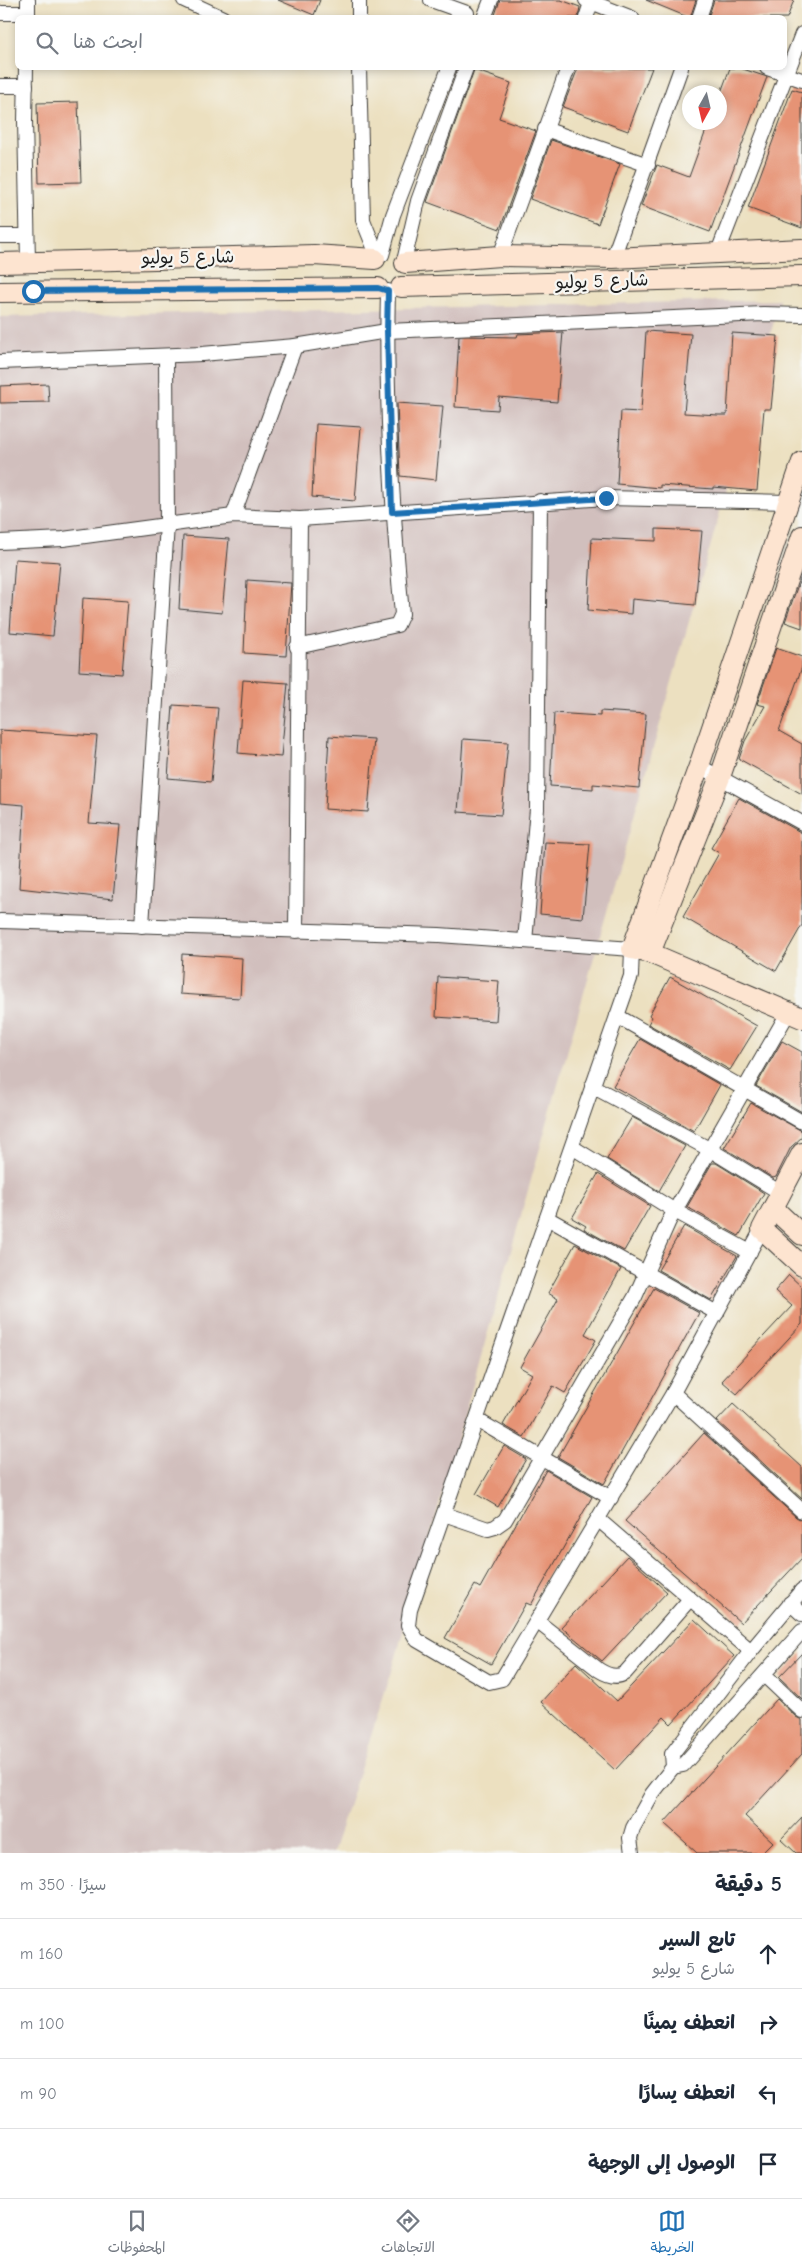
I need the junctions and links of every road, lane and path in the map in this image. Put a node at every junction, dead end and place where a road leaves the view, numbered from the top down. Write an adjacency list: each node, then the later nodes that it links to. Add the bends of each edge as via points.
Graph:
1 (184, 0): 10 (street)
2 (359, 0): 11 (street)
3 (432, 0): 8 (street)
4 (491, 0): 12 (street)
5 (705, 0): 15 (street)
6 (590, 1): 13 (street); 14 (street)
7 (28, 10): 9 (street)
8 (468, 10)
9 (0, 13)
10 (216, 15)
11 (359, 15)
12 (485, 15)
13 (587, 15)
14 (625, 15)
15 (700, 15)
16 (802, 34): 24 (street)
17 (26, 70): 27 (street)
18 (358, 70): 35 (street, via 363,220)
19 (448, 70): 35 (street)
20 (465, 70): 38 (street, via 418,201)
21 (567, 70): 28 (street)
22 (680, 70): 29 (street)
23 (772, 70): 24 (street)
24 (786, 75): 25 (street); 33 (street)
25 (802, 80)
26 (0, 86): 27 (street)
27 (26, 86): 31 (street)
28 (546, 129): 29 (street); 34 (street)
29 (648, 165): 36 (street)
30 (0, 236): 31 (street)
31 (27, 236): 37 (street)
32 (802, 249): 33 (main road, شارع 5 يوليو)
33 (718, 252): 36 (main road, شارع 5 يوليو)
34 (500, 256): 36 (main road, شارع 5 يوليو); 38 (main road, شارع 5 يوليو)
35 (378, 257): 37 (main road, شارع 5 يوليو, via 314,255); 38 (main road, via 394,254); 41 (main road, via 370,274)
36 (613, 258)
37 (28, 262): 39 (main road, شارع 5 يوليو)
38 (404, 262): 41 (main road, via 407,276)
39 (0, 263)
40 (802, 276): 41 (main road, شارع 5 يوليو)
41 (389, 289): 42 (main road, شارع 5 يوليو); 44 (street)
42 (0, 292)
43 (802, 315): 44 (street, via 763,314)
44 (387, 331): 45 (street); 51 (street)
45 (295, 346): 46 (street); 52 (street)
46 (166, 356): 47 (street); 54 (street)
47 (0, 362)
48 (802, 462): 50 (main road)
49 (540, 501): 50 (street, via 606,498); 51 (street); 64 (street, via 537,809)
50 (788, 502): 58 (main road)
51 (392, 512): 53 (street); 57 (street, via 402,614 398,625)
52 (233, 516): 53 (street); 54 (street)
53 (300, 519): 57 (street)
54 (167, 524): 56 (street); 62 (street)
55 (802, 536): 59 (main road)
56 (0, 546)
57 (297, 647): 63 (street)
58 (699, 766): 59 (street); 65 (main road)
59 (720, 777): 60 (street); 65 (main road)
60 (802, 823)
61 (0, 921): 62 (street)
62 (142, 926): 63 (street)
63 (296, 931): 64 (street)
64 (525, 941): 65 (street)
65 (641, 951): 66 (main road); 67 (street)
66 (795, 1015): 69 (street)
67 (617, 1016): 68 (street); 69 (street)
68 (592, 1086): 71 (street); 72 (street)
69 (744, 1088): 70 (street); 72 (street)
70 (802, 1122)
71 (572, 1147): 75 (street); 76 (street)
72 (709, 1149): 74 (street); 75 (street)
73 (802, 1152): 74 (main road)
74 (777, 1200): 77 (main road); 78 (main road)
75 (675, 1211): 79 (street); 81 (street)
76 (547, 1218): 81 (street); 84 (street)
77 (762, 1229): 79 (street); 80 (main road)
78 (802, 1235)
79 (750, 1252): 82 (street)
80 (802, 1266)
81 (646, 1272): 82 (street); 85 (street, via 635,1297)
82 (716, 1313): 83 (street)
83 (673, 1393): 86 (street); 87 (street)
84 (477, 1420): 85 (street); 88 (street)
85 (542, 1456): 86 (street); 88 (street, via 501,1524 488,1528)
86 (611, 1498): 89 (street)
87 (802, 1511)
88 (444, 1514): 94 (street, via 410,1610 408,1626 414,1638 489,1682 502,1679)
89 (599, 1520): 91 (street); 94 (street)
90 (802, 1590): 92 (street)
91 (690, 1598): 94 (street, via 625,1673 618,1676 599,1670); 96 (street)
92 (790, 1603): 93 (street); 96 (street)
93 (802, 1614)
94 (538, 1622)
95 (802, 1631): 97 (street)
96 (750, 1651): 99 (street, via 672,1754)
97 (764, 1675): 98 (street); 99 (street, via 683,1765)
98 (802, 1711)
99 (673, 1767): 100 (street, via 641,1811 630,1838)
100 (632, 1853)

